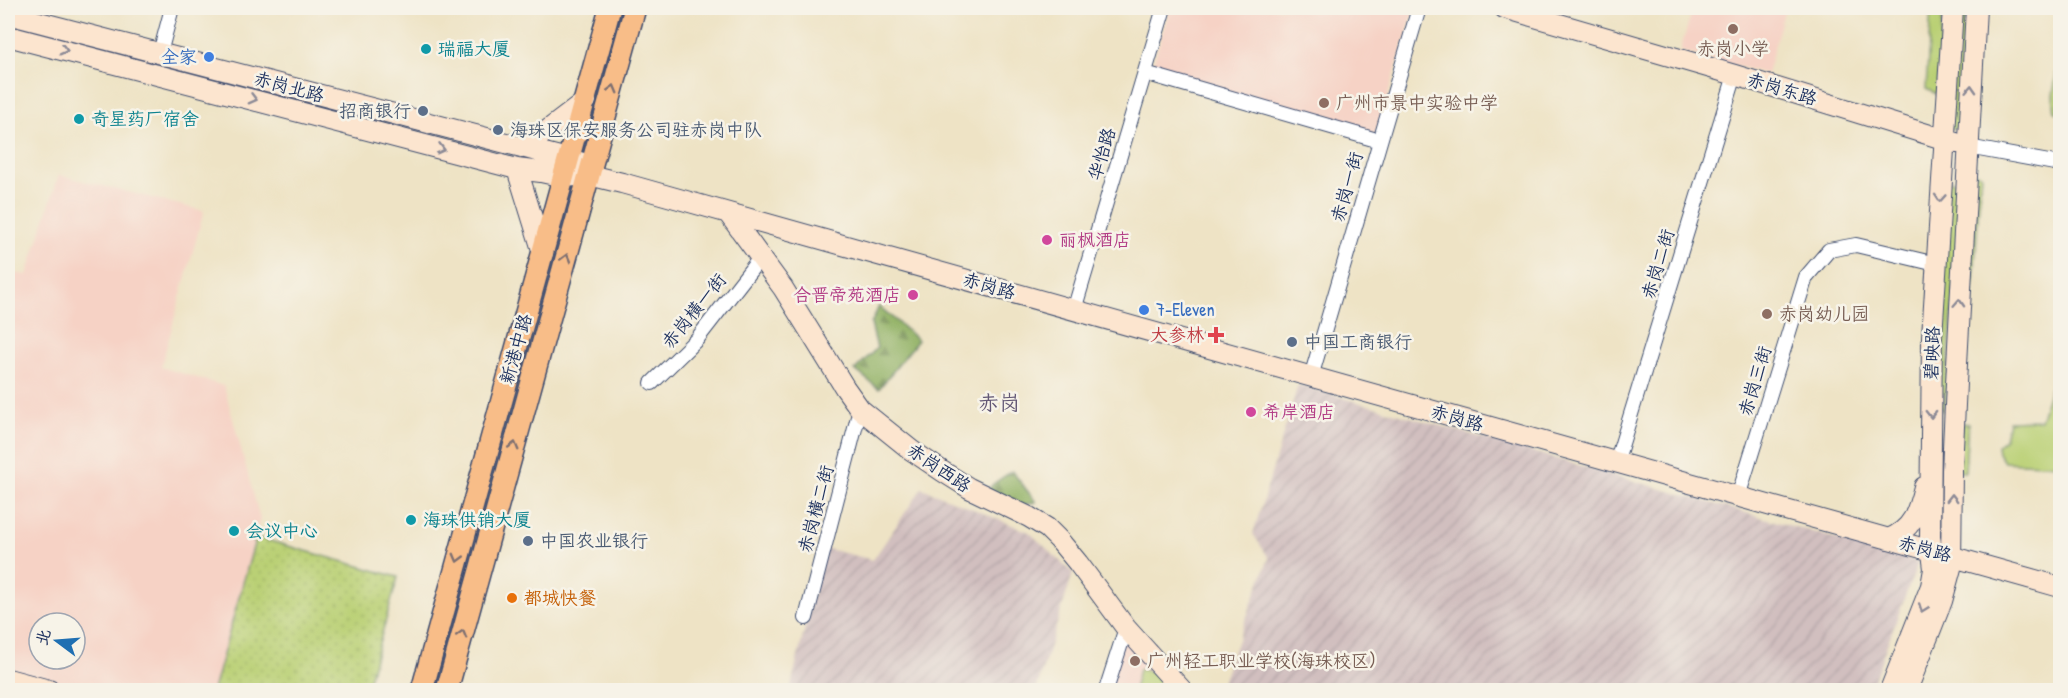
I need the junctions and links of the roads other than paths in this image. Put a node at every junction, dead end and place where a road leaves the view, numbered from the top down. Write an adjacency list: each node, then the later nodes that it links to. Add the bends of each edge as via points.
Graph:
1 (172, 8): 11 (street)
2 (610, 8): 14 (main road, 新港中路)
3 (635, 8): 22 (main road, 新港中路, one-way to 3)
4 (1164, 8): 12 (street, 华怡路)
5 (1419, 8): 16 (street, 赤岗一街)
6 (1504, 8): 13 (main road, 赤岗东路)
7 (1953, 8): 15 (main road, 碧映路)
8 (1976, 8): 18 (main road, 碧映路, one-way to 8)
9 (8, 14): 11 (main road, 赤岗北路)
10 (8, 36): 20 (main road, 赤岗北路, one-way to 20)
11 (160, 53): 17 (main road, 赤岗北路)
12 (1145, 73): 16 (street); 28 (street, 华怡路)
13 (1734, 75): 15 (main road, 赤岗东路); 33 (street, 赤岗二街)
14 (586, 101): 17 (main road); 21 (main road, 新港中路)
15 (1944, 140): 18 (main road, 赤岗东路); 27 (main road, 碧映路, one-way to 27)
16 (1380, 141): 29 (street, 赤岗一街)
17 (522, 147): 21 (main road, 赤岗北路)
18 (1968, 147): 19 (street, 赤岗东路); 37 (main road, 碧映路, one-way to 18, via 1952,470)
19 (2061, 164)
20 (518, 169): 21 (main road, 赤岗北路); 25 (main road)
21 (567, 169): 22 (main road, 赤岗路); 25 (main road, 新港中路)
22 (591, 170): 23 (main road, 赤岗路); 24 (main road, 赤岗路, via 807,228); 44 (main road, 新港中路, one-way to 22)
23 (728, 213): 24 (main road, 赤岗路); 26 (main road, 赤岗西路)
24 (854, 247): 28 (main road, 赤岗路)
25 (543, 253): 43 (main road, 新港中路, one-way to 43)
26 (760, 258): 30 (street, 赤岗横一街, via 698,339); 31 (main road, 赤岗西路)
27 (1936, 264): 32 (main road, 碧映路, one-way to 32); 34 (street, 赤岗三街, via 1856,245 1829,250 1806,277)
28 (1074, 310): 29 (main road, 赤岗路)
29 (1311, 377): 33 (main road, 赤岗路)
30 (652, 383)
31 (860, 409): 39 (street, 赤岗横二街); 40 (main road, 赤岗西路, via 969,489 1047,528)
32 (1931, 462): 35 (main road, via 1914,518 1900,534); 36 (main road, 碧映路)
33 (1616, 463): 34 (main road, 赤岗路)
34 (1738, 497): 35 (main road, 赤岗路)
35 (1888, 539): 36 (main road, 赤岗路)
36 (1932, 551): 37 (main road, 赤岗路); 47 (main road, 碧映路, one-way to 47, via 1931,586)
37 (1952, 557): 38 (main road, 赤岗路); 48 (main road, 碧映路, via 1947,584)
38 (2061, 587)
39 (806, 618)
40 (1126, 628): 45 (street); 46 (main road, 赤岗西路)
41 (8, 679): 42 (main road)
42 (50, 690)
43 (422, 690)
44 (447, 690)
45 (1106, 690)
46 (1182, 690)
47 (1890, 690)
48 (1907, 690)

